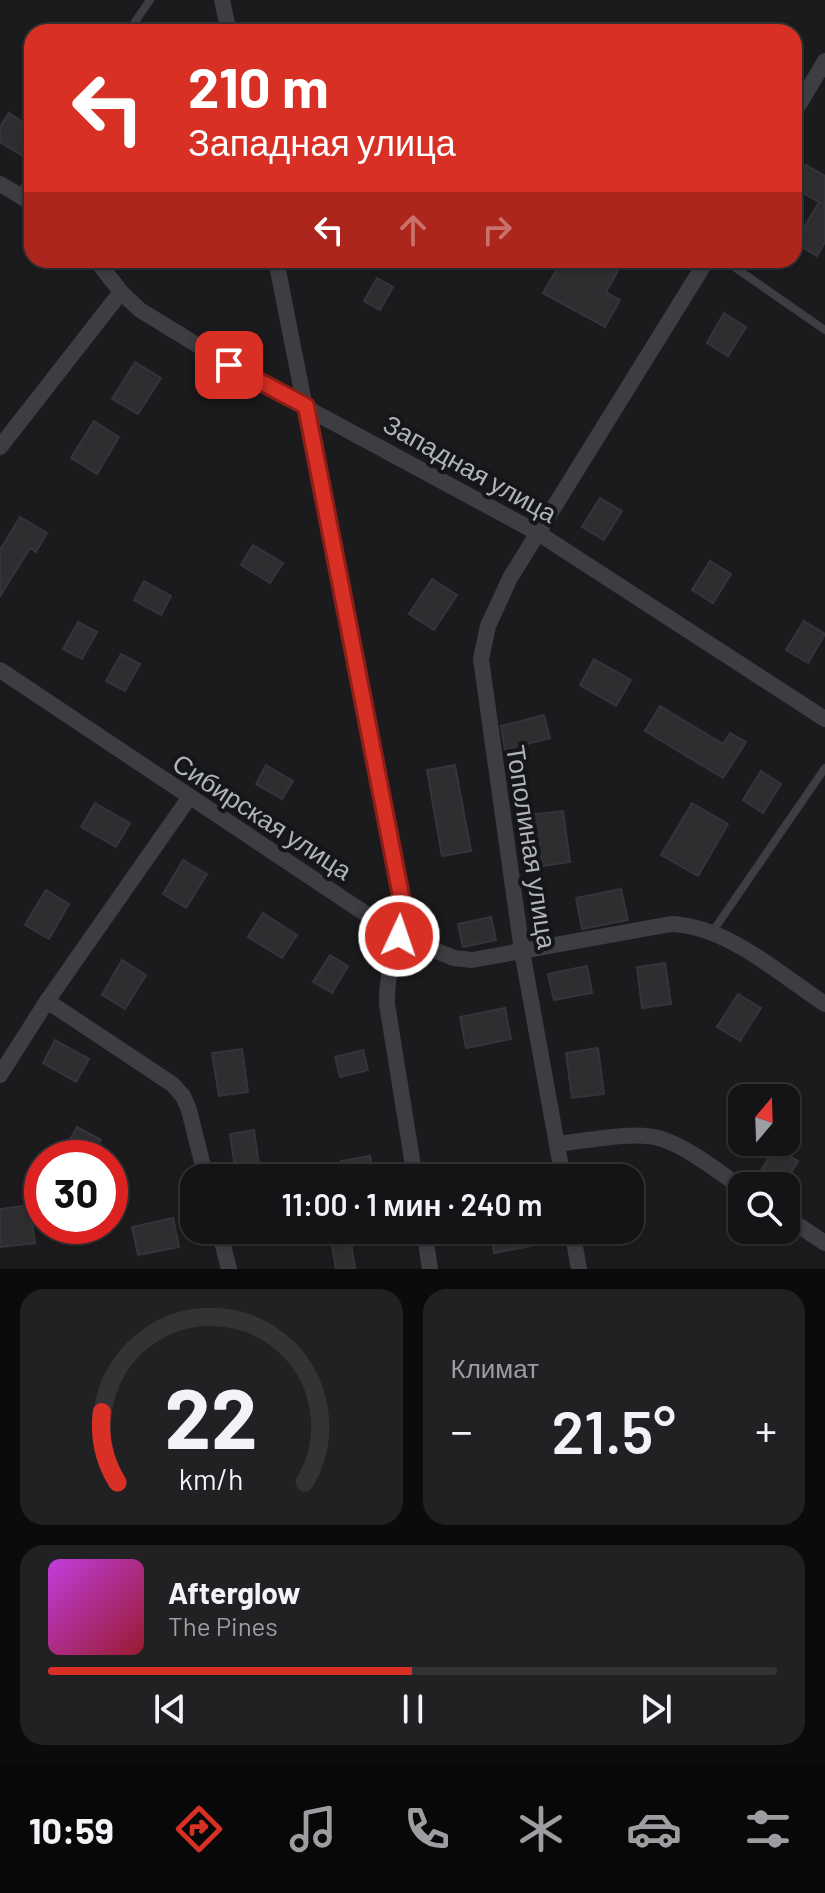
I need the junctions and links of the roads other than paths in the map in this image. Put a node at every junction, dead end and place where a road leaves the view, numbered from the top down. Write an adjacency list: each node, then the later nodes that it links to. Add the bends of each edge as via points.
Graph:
1 (150, 0): 3 (lane)
2 (222, 0): 4 (street)
3 (134, 24)
4 (227, 24)
5 (825, 61): 6 (street)
6 (802, 100)
7 (0, 184): 8 (street)
8 (24, 198)
9 (102, 268): 13 (street, Западная улица)
10 (278, 268): 15 (street)
11 (702, 268): 18 (street, Тополиная улица)
12 (736, 268): 14 (lane)
13 (121, 292): 15 (street, Западная улица, via 140,310); 16 (street)
14 (825, 330)
15 (306, 406): 18 (street, Западная улица); 24 (street, via 401,896)
16 (6, 426): 17 (street)
17 (0, 447)
18 (538, 533): 20 (street, Западная улица); 25 (street, Тополиная улица, via 488,626 481,659)
19 (0, 670): 22 (street, Сибирская улица)
20 (825, 719)
21 (825, 768): 23 (lane)
22 (189, 798): 24 (street, Сибирская улица); 26 (street)
23 (713, 931): 25 (street, Сибирская улица, via 671,924); 27 (street, Сибирская улица)
24 (399, 936): 25 (street, Сибирская улица, via 454,958); 31 (street, via 386,981 387,1004)
25 (522, 951): 29 (street, Тополиная улица)
26 (47, 1001): 28 (street); 30 (street, via 172,1084 183,1096)
27 (825, 1004)
28 (0, 1075)
29 (557, 1144): 32 (street, Тополиная улица); 33 (street, via 659,1138)
30 (202, 1164)
31 (413, 1164)
32 (561, 1164)
33 (728, 1179)
34 (800, 1226): 35 (street)
35 (825, 1243)
36 (223, 1244): 39 (street)
37 (426, 1244): 40 (street)
38 (575, 1244): 41 (street)
39 (229, 1269)
40 (430, 1269)
41 (579, 1269)

